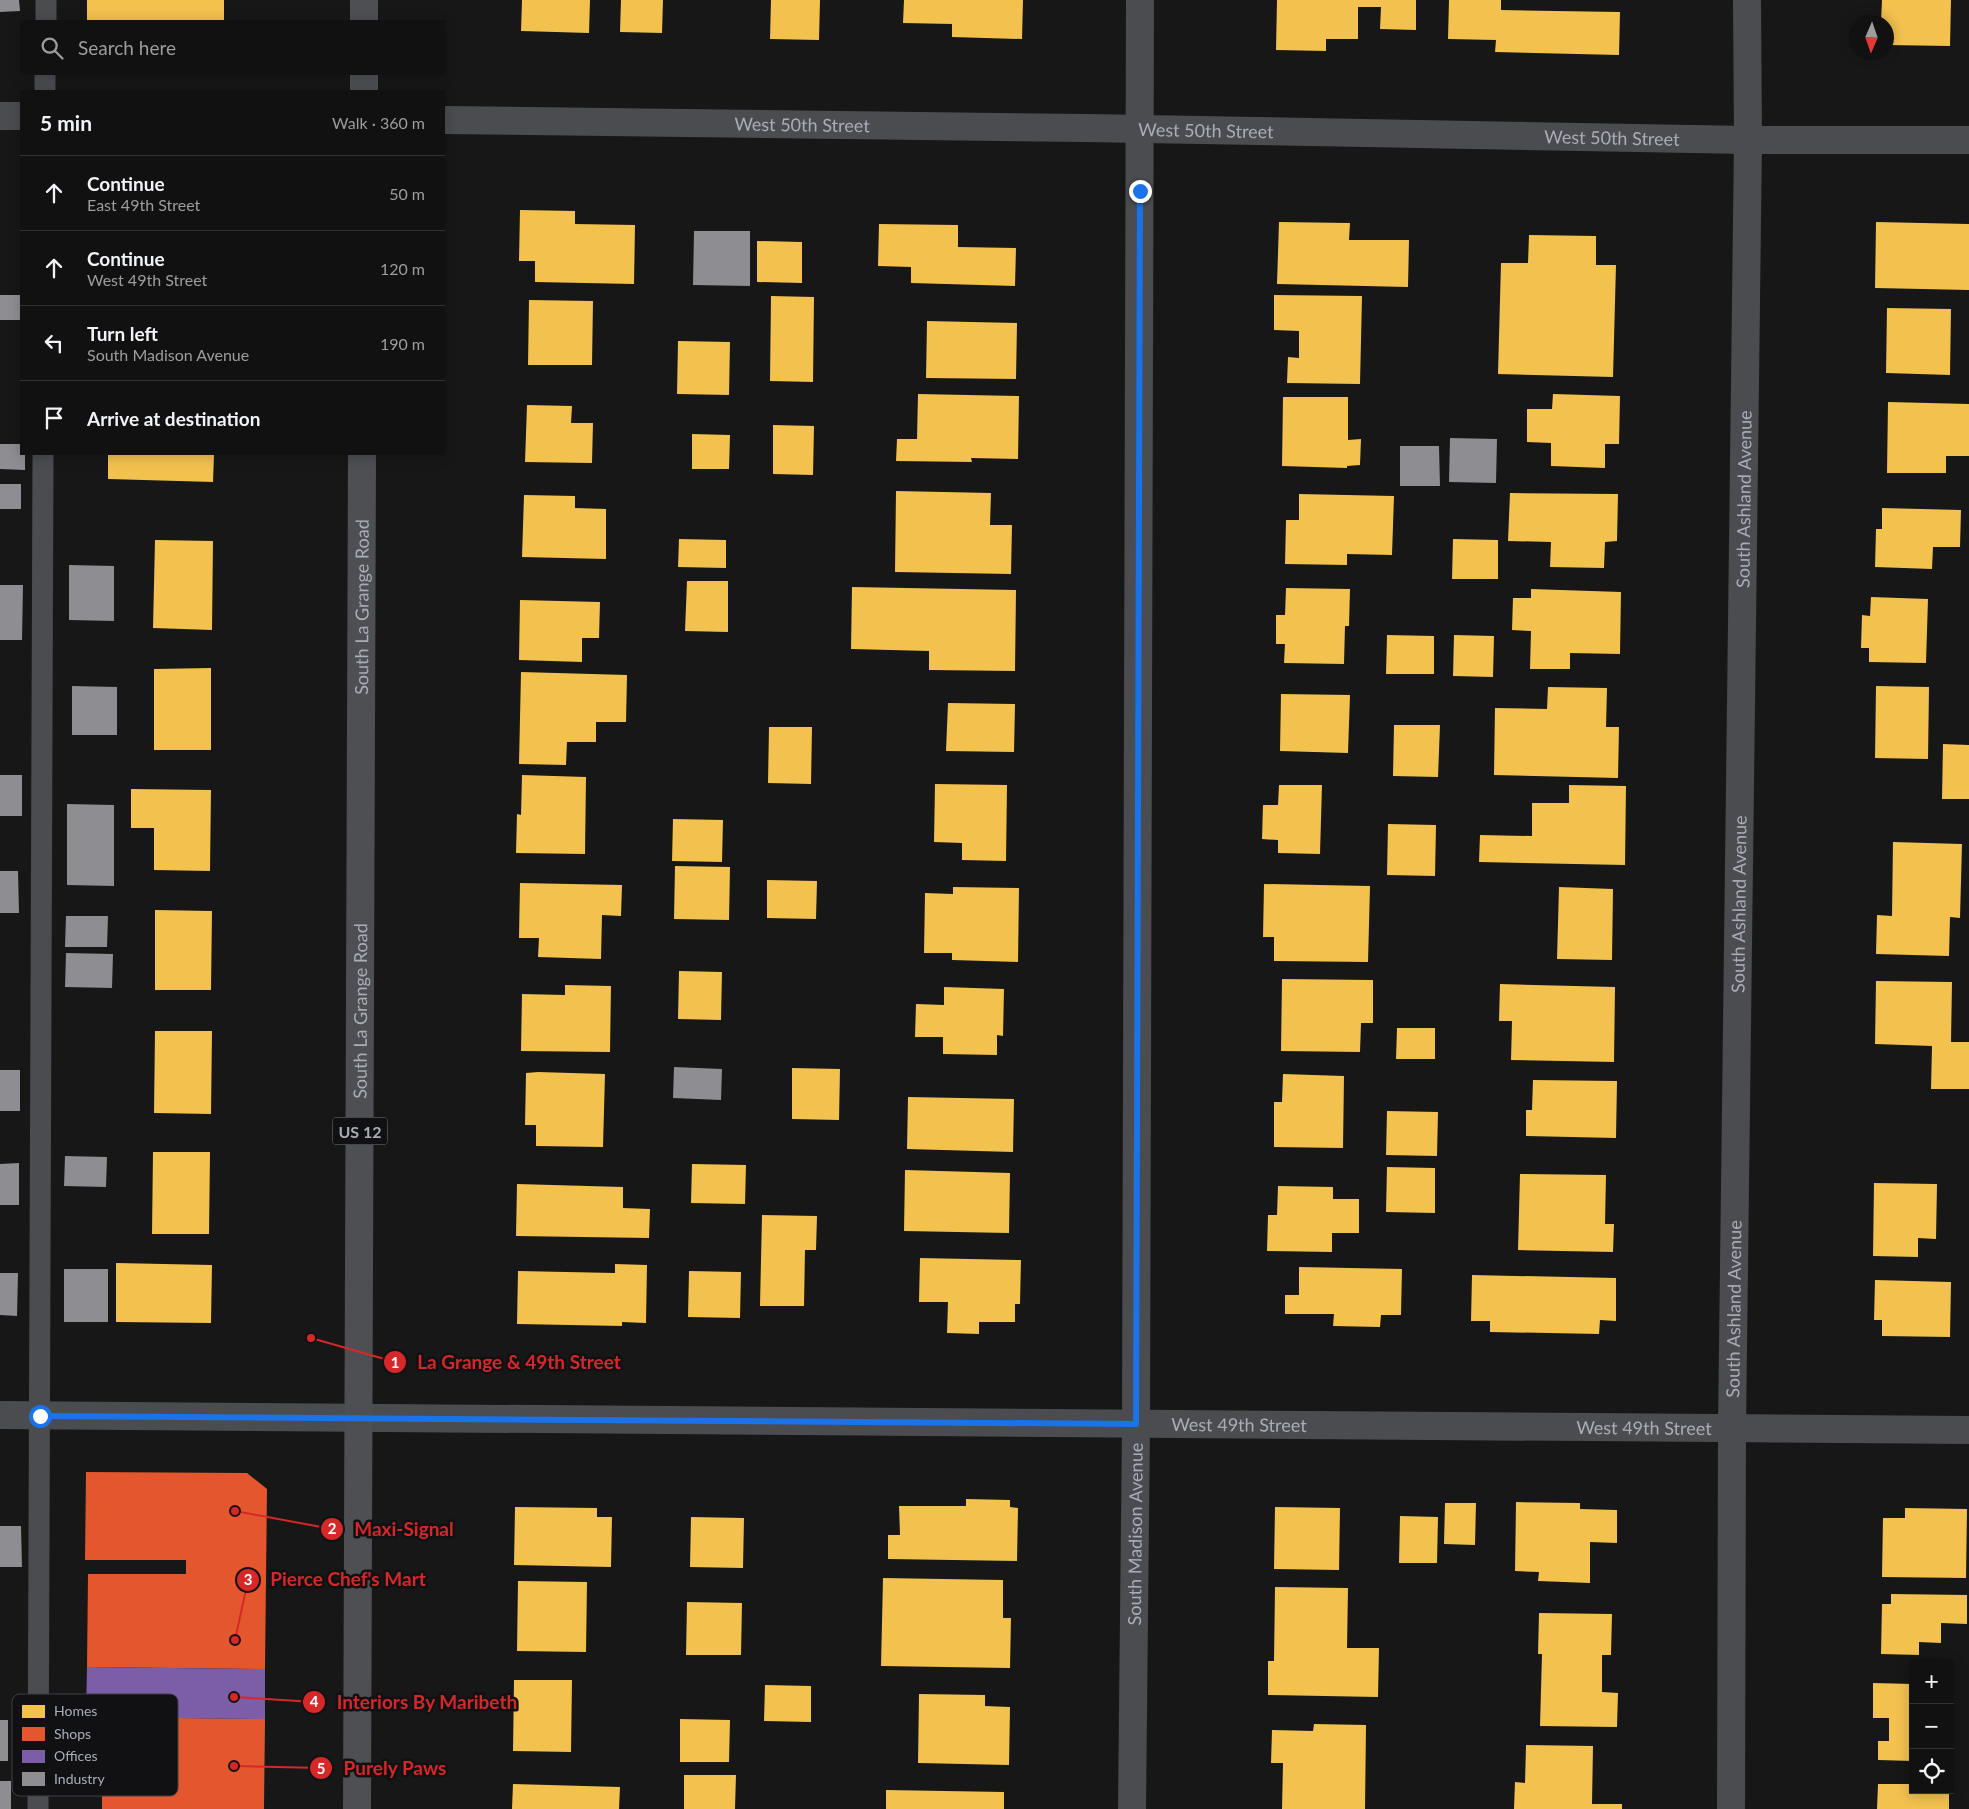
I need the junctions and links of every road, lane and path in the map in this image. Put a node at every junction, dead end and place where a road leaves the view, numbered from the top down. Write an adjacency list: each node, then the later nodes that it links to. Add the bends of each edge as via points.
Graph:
1 (46, 0): 5 (lane)
2 (364, 0): 6 (main road)
3 (1140, 0): 14 (street, South Madison Avenue)
4 (1747, 0): 15 (street, South Ashland Avenue)
5 (46, 20)
6 (364, 20)
7 (45, 75): 9 (lane)
8 (364, 75): 10 (main road)
9 (45, 90)
10 (364, 90)
11 (0, 116): 12 (street)
12 (20, 116)
13 (445, 120): 14 (street, West 50th Street)
14 (1140, 129): 15 (street, West 50th Street); 22 (street, South Madison Avenue)
15 (1748, 140): 16 (street, West 50th Street); 23 (street, South Ashland Avenue)
16 (1969, 140)
17 (43, 455): 20 (lane)
18 (362, 455): 21 (main road, South La Grange Road / US 12)
19 (0, 1415): 20 (street, West 49th Street)
20 (40, 1416): 21 (street, West 49th Street); 25 (lane)
21 (358, 1418): 22 (street, West 49th Street); 28 (main road, South La Grange Road / US 12)
22 (1136, 1424): 23 (street, West 49th Street); 29 (street, South Madison Avenue)
23 (1732, 1428): 24 (street, West 49th Street); 30 (street, South Ashland Avenue)
24 (1969, 1430)
25 (39, 1694)
26 (38, 1796): 27 (lane)
27 (38, 1809)
28 (357, 1809)
29 (1132, 1809)
30 (1731, 1809)

